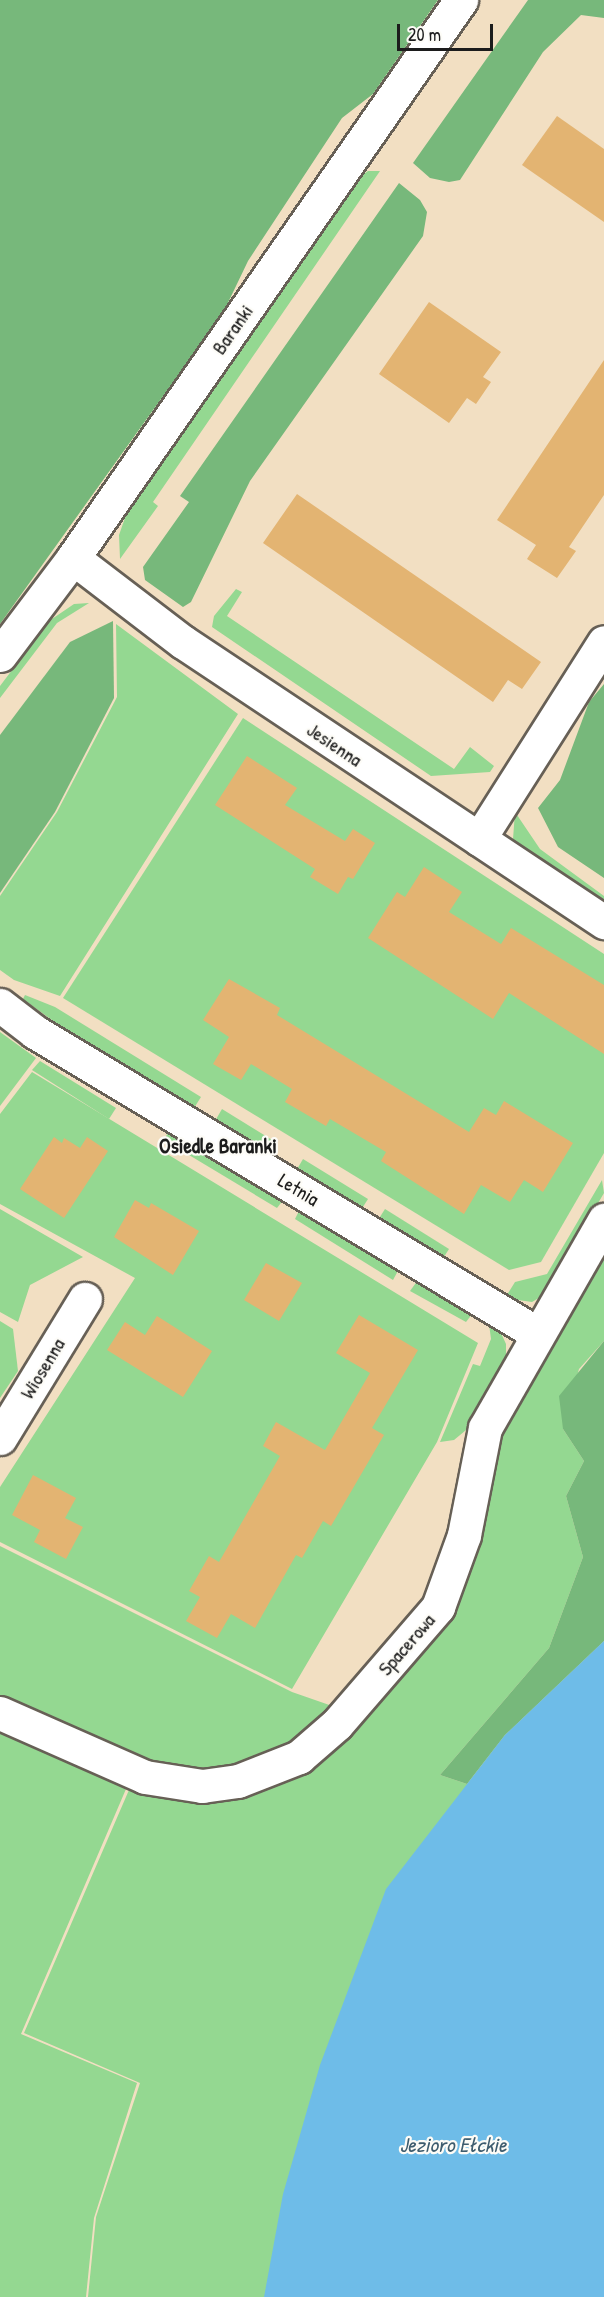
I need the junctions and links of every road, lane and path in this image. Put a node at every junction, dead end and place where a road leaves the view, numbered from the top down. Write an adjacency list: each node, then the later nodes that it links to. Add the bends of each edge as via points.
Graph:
1 (461, 0): 2 (street, Baranki)
2 (73, 558): 4 (street, Baranki); 5 (street, Jesienna, via 183,642)
3 (604, 642): 5 (street)
4 (0, 655)
5 (479, 839): 6 (street, Jesienna)
6 (604, 922)
7 (0, 1005): 10 (street, Letnia, via 35,1032)
8 (604, 1220): 10 (street, Spacerowa)
9 (85, 1299): 11 (street, Wiosenna)
10 (538, 1334): 12 (street, Spacerowa, via 485,1428 464,1535 438,1607 337,1724 299,1757 238,1781 202,1786 145,1777)
11 (0, 1438)
12 (0, 1713)

